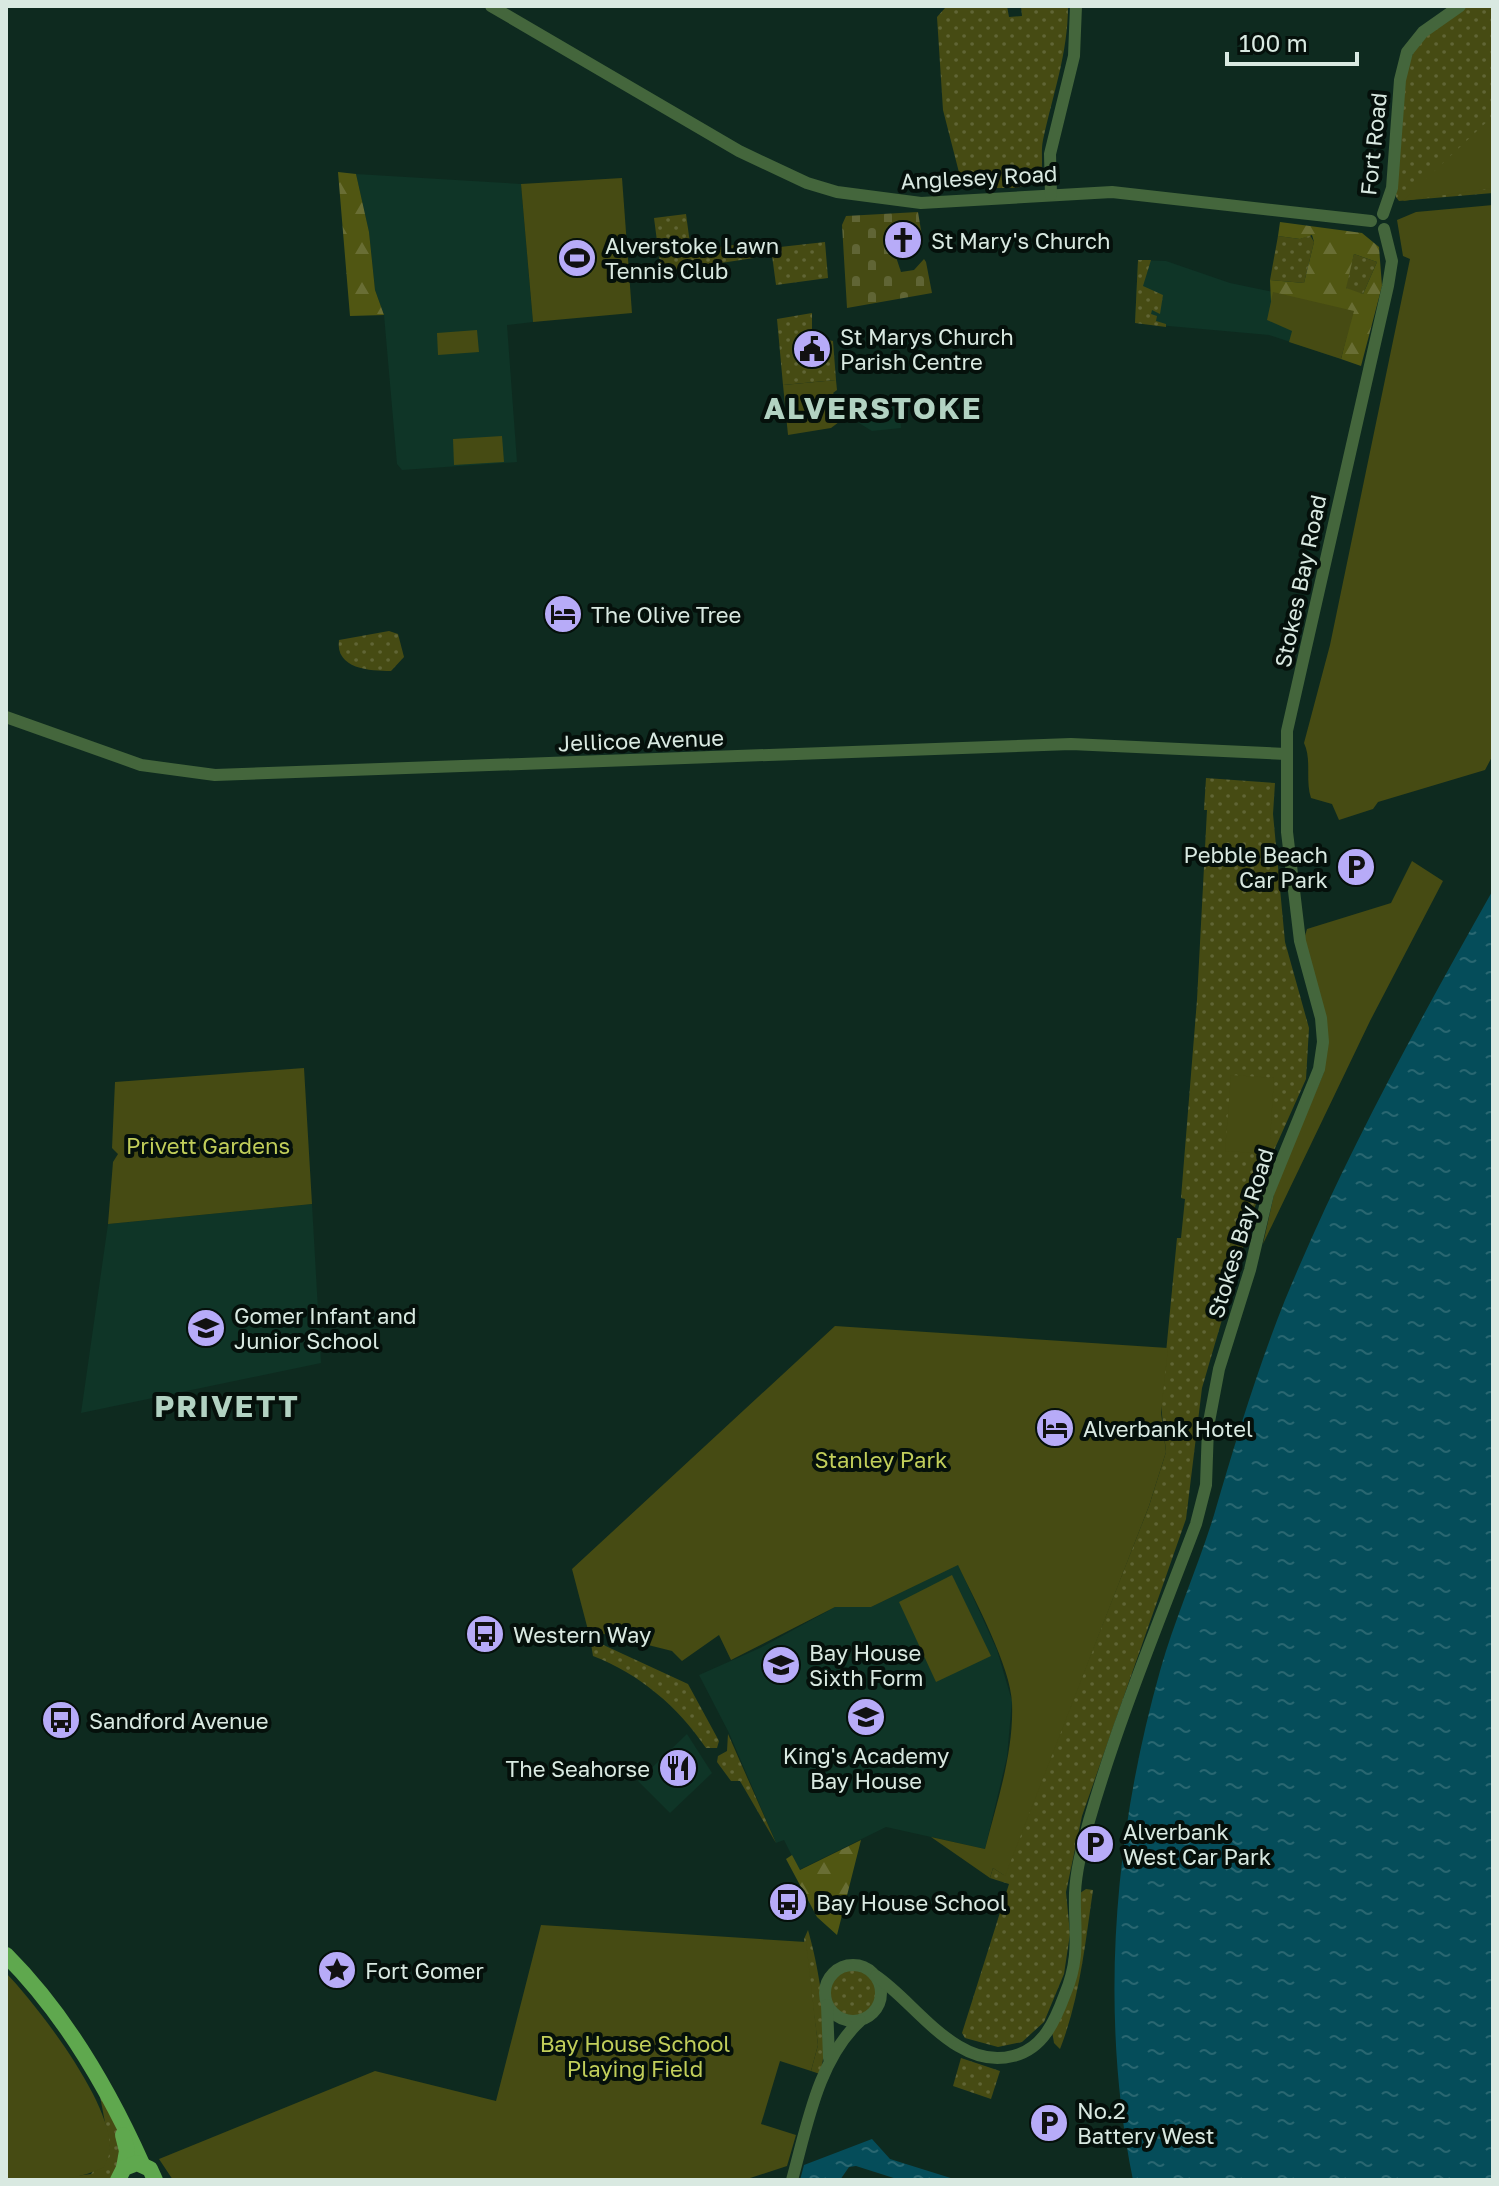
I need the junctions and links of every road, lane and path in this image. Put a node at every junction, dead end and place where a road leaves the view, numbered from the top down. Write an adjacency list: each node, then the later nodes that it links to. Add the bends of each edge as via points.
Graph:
1 (491, 6): 4 (street, Anglesey Road, via 739,151 807,183 921,203)
2 (1076, 6): 4 (street, via 1074,56 1050,154)
3 (1460, 6): 5 (street, Fort Road, via 1423,32 1407,52 1392,188)
4 (1051, 195): 5 (street, Anglesey Road, via 1138,194)
5 (1377, 218): 7 (street, Stokes Bay Road, via 1374,228 1384,229 1392,261 1388,286 1337,501)
6 (6, 717): 7 (street, Jellicoe Avenue, via 141,765 215,775 1071,744)
7 (1286, 754): 11 (street, Stokes Bay Road, via 1287,832 1298,933 1321,1018 1319,1069 1268,1194 1219,1369 1208,1427 1206,1485 1196,1524 1089,1822 1076,1885 1073,1973 1048,2032 1014,2056 971,2051 945,2037)
8 (6, 1955): 15 (main road, via 47,1998)
9 (876, 1976): 10 (street, Stokes Bay Road, via 855,1964 839,1968 825,1988); 11 (street, Stokes Bay Road); 12 (street, via 882,1994)
10 (827, 2005): 13 (street, via 837,2017); 14 (street, Stokes Bay Road)
11 (911, 2006): 12 (street, via 893,2002)
12 (875, 2011): 13 (street)
13 (860, 2021): 14 (street)
14 (829, 2061): 19 (street)
15 (116, 2110): 16 (main road); 17 (main road, via 127,2151)
16 (142, 2164): 17 (main road); 18 (main road)
17 (119, 2176)
18 (155, 2180)
19 (792, 2180)

